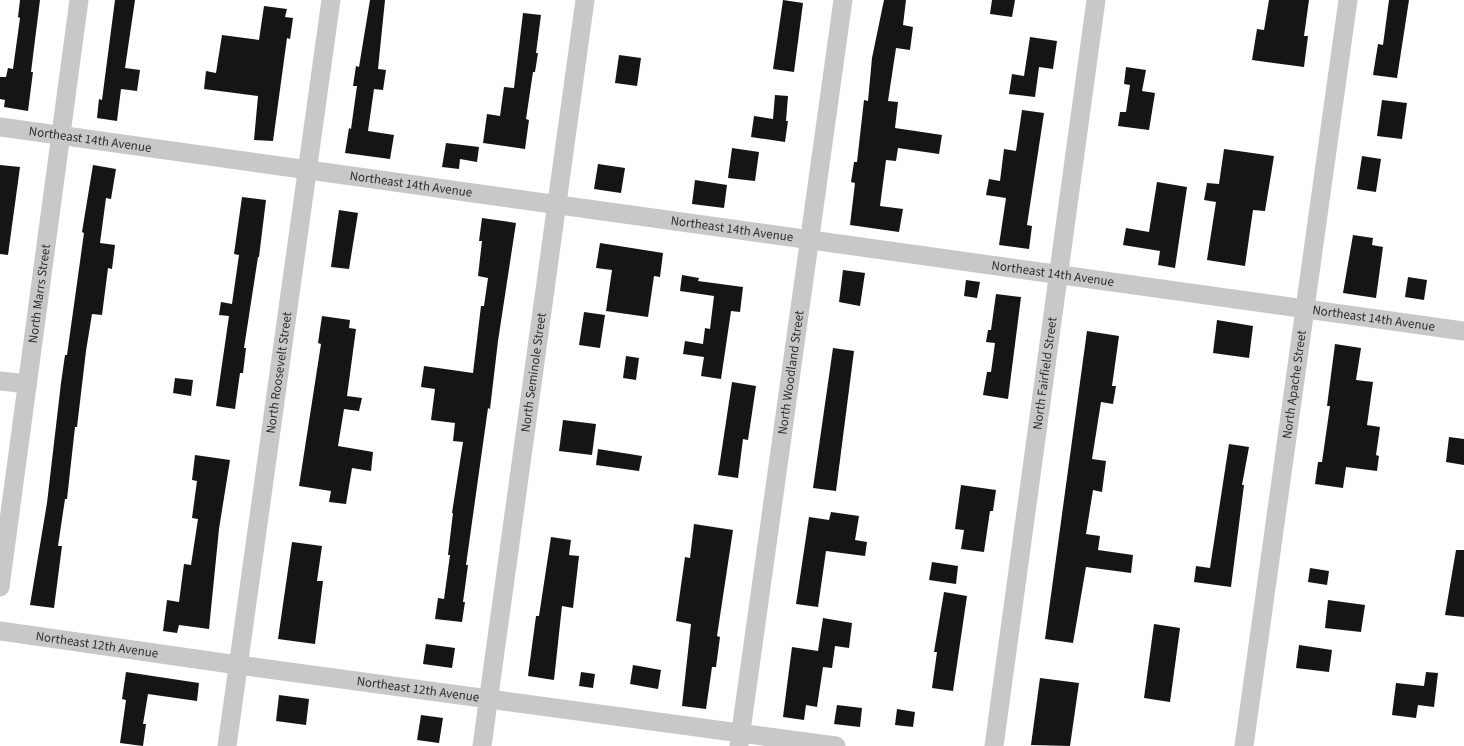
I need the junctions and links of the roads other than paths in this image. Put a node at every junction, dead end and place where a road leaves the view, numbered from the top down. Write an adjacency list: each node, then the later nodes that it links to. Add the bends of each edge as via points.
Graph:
1 (79, 0): 8 (street, North Marrs Street)
2 (331, 0): 9 (street, North Roosevelt Street)
3 (585, 0): 10 (street, North Seminole Street)
4 (843, 0): 11 (street, North Woodland Street)
5 (1096, 0): 12 (street, North Fairfield Street)
6 (1348, 0): 13 (street, North Apache Street)
7 (0, 127): 8 (street, Northeast 14th Avenue)
8 (60, 135): 9 (street, Northeast 14th Avenue); 16 (street, North Marrs Street)
9 (308, 171): 10 (street, Northeast 14th Avenue); 19 (street, North Roosevelt Street)
10 (556, 206): 11 (street, Northeast 14th Avenue); 20 (street, North Seminole Street)
11 (809, 240): 12 (street, Northeast 14th Avenue); 21 (street, North Woodland Street)
12 (1058, 274): 13 (street, Northeast 14th Avenue); 25 (street, North Fairfield Street)
13 (1305, 309): 14 (street, Northeast 14th Avenue); 26 (street, North Apache Street)
14 (1464, 331)
15 (0, 381): 16 (street)
16 (27, 384): 17 (street, North Marrs Street)
17 (0, 587)
18 (0, 631): 19 (street, Northeast 12th Avenue)
19 (238, 665): 20 (street, Northeast 12th Avenue); 22 (street, North Roosevelt Street)
20 (488, 699): 21 (street, Northeast 12th Avenue); 23 (street, North Seminole Street)
21 (740, 740): 24 (street, Northeast 12th Avenue)
22 (227, 746)
23 (482, 746)
24 (836, 746)
25 (994, 746)
26 (1244, 746)

